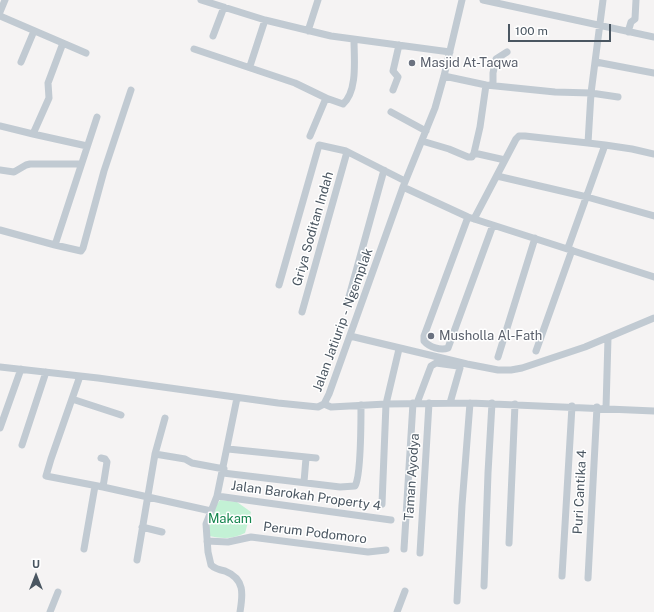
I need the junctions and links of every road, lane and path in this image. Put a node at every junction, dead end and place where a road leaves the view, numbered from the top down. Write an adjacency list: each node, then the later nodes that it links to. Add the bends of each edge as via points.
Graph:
1 (5, 0): 9 (street)
2 (201, 0): 8 (street)
3 (318, 0): 14 (street)
4 (462, 0): 22 (street, Jalan Jatiurip - Ngemplak)
5 (483, 0): 12 (street)
6 (603, 0): 12 (street)
7 (636, 0): 15 (street, via 635,19 631,22)
8 (224, 7): 11 (street); 16 (street)
9 (1, 10)
10 (0, 16): 13 (street)
11 (265, 20): 14 (street); 27 (street)
12 (601, 26): 15 (street); 26 (street)
13 (34, 31): 19 (street); 25 (street)
14 (308, 31): 18 (street)
15 (628, 32): 17 (street)
16 (213, 36)
17 (654, 37)
18 (354, 40): 20 (street); 35 (street, via 351,92 343,104)
19 (63, 43): 24 (street); 40 (street, via 48,83 49,98)
20 (399, 45): 22 (street); 32 (street, via 393,71 398,78)
21 (194, 49): 27 (street)
22 (450, 52): 29 (street, Jalan Jatiurip - Ngemplak)
23 (507, 52): 30 (street, via 496,59)
24 (86, 53)
25 (21, 62)
26 (596, 62): 28 (street); 33 (street)
27 (250, 66): 35 (street)
28 (654, 73)
29 (444, 76): 30 (street); 39 (street, Jalan Jatiurip - Ngemplak)
30 (490, 85): 33 (street); 47 (street)
31 (132, 90): 61 (street, via 104,171 84,248 81,251)
32 (393, 90)
33 (591, 93): 34 (street); 43 (street)
34 (618, 97)
35 (326, 98): 41 (street)
36 (391, 112): 39 (street)
37 (97, 117): 45 (street)
38 (0, 126): 40 (street)
39 (426, 131): 42 (street, Jalan Jatiurip - Ngemplak)
40 (33, 134): 45 (street)
41 (310, 136)
42 (422, 141): 47 (street, via 468,157 472,157); 54 (street, Jalan Jatiurip - Ngemplak)
43 (588, 143): 44 (street); 49 (street, via 519,136)
44 (605, 145): 48 (street); 55 (street)
45 (87, 146): 50 (street)
46 (347, 152): 52 (street); 64 (street, via 319,144); 66 (street, Griya Soditan Indah)
47 (474, 153): 49 (street)
48 (654, 154)
49 (505, 160): 53 (street)
50 (81, 164): 51 (street, via 30,164 14,172); 61 (street)
51 (0, 170)
52 (384, 170): 54 (street); 65 (street)
53 (497, 176): 55 (street); 57 (street)
54 (404, 184): 57 (street); 68 (street, Jalan Jatiurip - Ngemplak)
55 (587, 197): 56 (street); 62 (street)
56 (654, 216)
57 (471, 218): 58 (street); 58 (street, via 424,336 428,346 448,348)
58 (493, 225): 60 (street)
59 (0, 230): 61 (street)
60 (535, 238): 62 (street); 72 (street)
61 (55, 245)
62 (570, 249): 63 (street); 71 (street)
63 (654, 277)
64 (279, 285)
65 (347, 304)
66 (302, 312)
67 (654, 318): 69 (street)
68 (351, 331): 70 (street); 84 (street, Jalan Jatiurip - Ngemplak)
69 (608, 338): 70 (street, via 511,370 498,370); 90 (street)
70 (399, 349): 85 (street)
71 (536, 351)
72 (498, 357)
73 (0, 367): 74 (street, Jalan Jatiurip - Ngemplak)
74 (21, 369): 75 (street, Jalan Jatiurip - Ngemplak); 94 (street)
75 (46, 372): 76 (street, Jalan Jatiurip - Ngemplak); 95 (street)
76 (80, 376): 77 (street, Jalan Jatiurip - Ngemplak); 78 (street)
77 (237, 398): 84 (street, Jalan Jatiurip - Ngemplak, via 318,407); 96 (street)
78 (72, 399): 92 (street); 103 (street, via 46,476)
79 (415, 403): 80 (street); 81 (street, via 431,366 436,362 460,368); 85 (street); 115 (street)
80 (429, 403): 81 (street); 117 (street, Taman Ayodya)
81 (450, 403): 82 (street)
82 (470, 403): 83 (street); 124 (street)
83 (492, 403): 86 (street); 121 (street)
84 (324, 404): 87 (street, via 331,407)
85 (386, 404): 87 (street); 107 (street)
86 (515, 404): 88 (street); 113 (street)
87 (361, 405): 102 (street, via 358,477 355,486)
88 (572, 406): 89 (street); 119 (street)
89 (597, 407): 90 (street); 120 (street, Puri Cantika 4)
90 (606, 408): 91 (street)
91 (654, 411)
92 (121, 415)
93 (164, 418): 97 (street)
94 (0, 428)
95 (22, 445)
96 (228, 449): 99 (street); 101 (street)
97 (155, 454): 101 (street, via 186,459); 106 (street)
98 (102, 458): 104 (street, via 107,462)
99 (306, 458): 100 (street); 102 (street)
100 (316, 458)
101 (223, 471): 102 (street); 105 (street)
102 (304, 482)
103 (95, 486): 104 (street); 114 (street)
104 (103, 487): 106 (street)
105 (217, 496): 108 (street); 109 (street, Jalan Barokah Property 4)
106 (147, 497): 108 (street); 110 (street)
107 (382, 504)
108 (211, 511): 112 (street, via 206,524)
109 (391, 520)
110 (142, 528): 111 (street); 118 (street)
111 (162, 532)
112 (207, 541): 116 (street, Perum Podomoro, via 228,542 251,537 368,552); 126 (street, via 211,565 230,573 240,583)
113 (509, 543)
114 (84, 549)
115 (404, 549)
116 (386, 550)
117 (420, 553)
118 (137, 560)
119 (562, 576)
120 (588, 578)
121 (484, 586)
122 (405, 591): 127 (street)
123 (58, 592): 125 (street)
124 (457, 601)
125 (50, 612)
126 (240, 612)
127 (398, 612)

